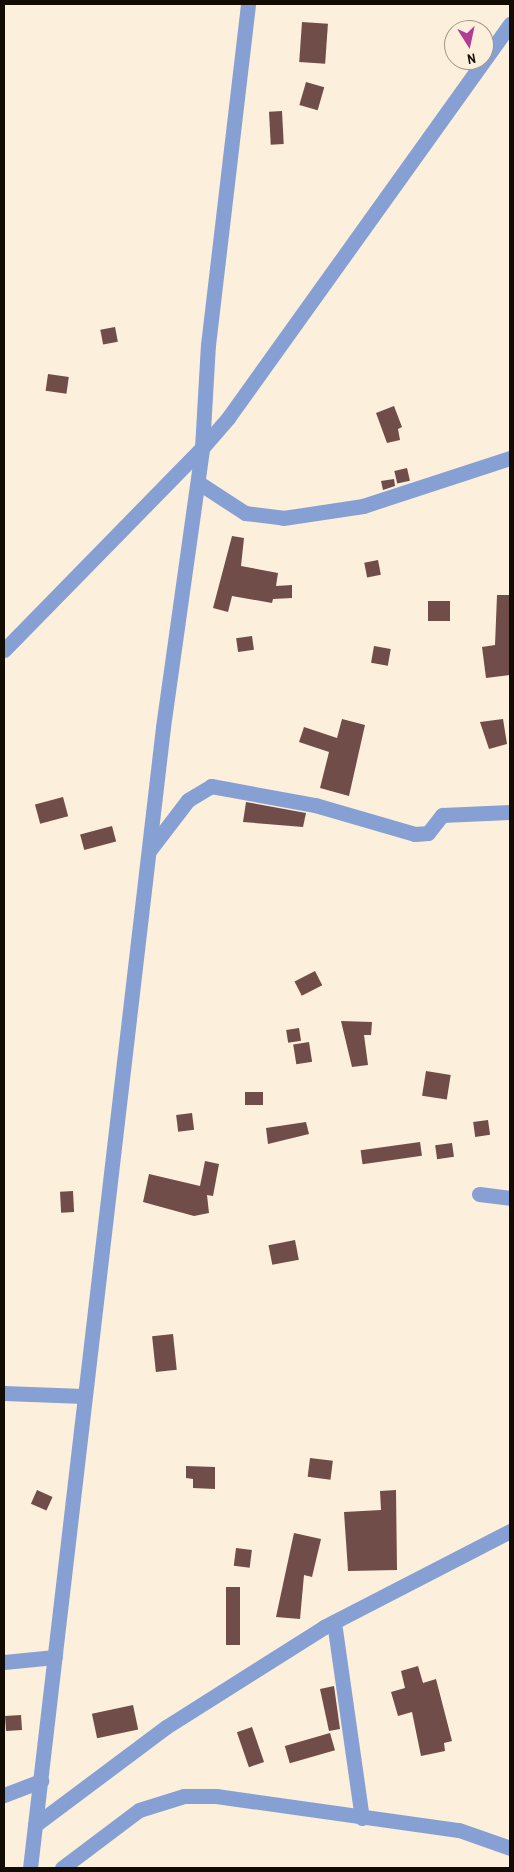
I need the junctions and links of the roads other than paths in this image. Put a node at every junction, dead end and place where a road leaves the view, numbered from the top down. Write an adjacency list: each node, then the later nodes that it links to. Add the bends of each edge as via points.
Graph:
1 (248, 4): 3 (street, via 208,345)
2 (510, 24): 3 (street, via 228,418)
3 (202, 448): 5 (street); 6 (street)
4 (510, 458): 5 (street, via 363,506 283,518 245,513)
5 (199, 483): 8 (street)
6 (4, 650)
7 (510, 812): 8 (street, via 442,815 428,833 415,834 315,805 211,786 188,800)
8 (148, 852): 12 (street)
9 (479, 1194): 10 (street)
10 (510, 1198)
11 (4, 1393): 12 (street)
12 (83, 1396): 15 (street)
13 (510, 1531): 14 (street)
14 (334, 1622): 19 (street); 20 (street, via 166,1727)
15 (55, 1657): 16 (street); 17 (street)
16 (4, 1662)
17 (41, 1781): 18 (street); 20 (street)
18 (4, 1795)
19 (362, 1818): 21 (street, via 458,1830); 23 (street, via 216,1796 184,1796 139,1810)
20 (35, 1825): 22 (street)
21 (510, 1848)
22 (30, 1868)
23 (62, 1868)

